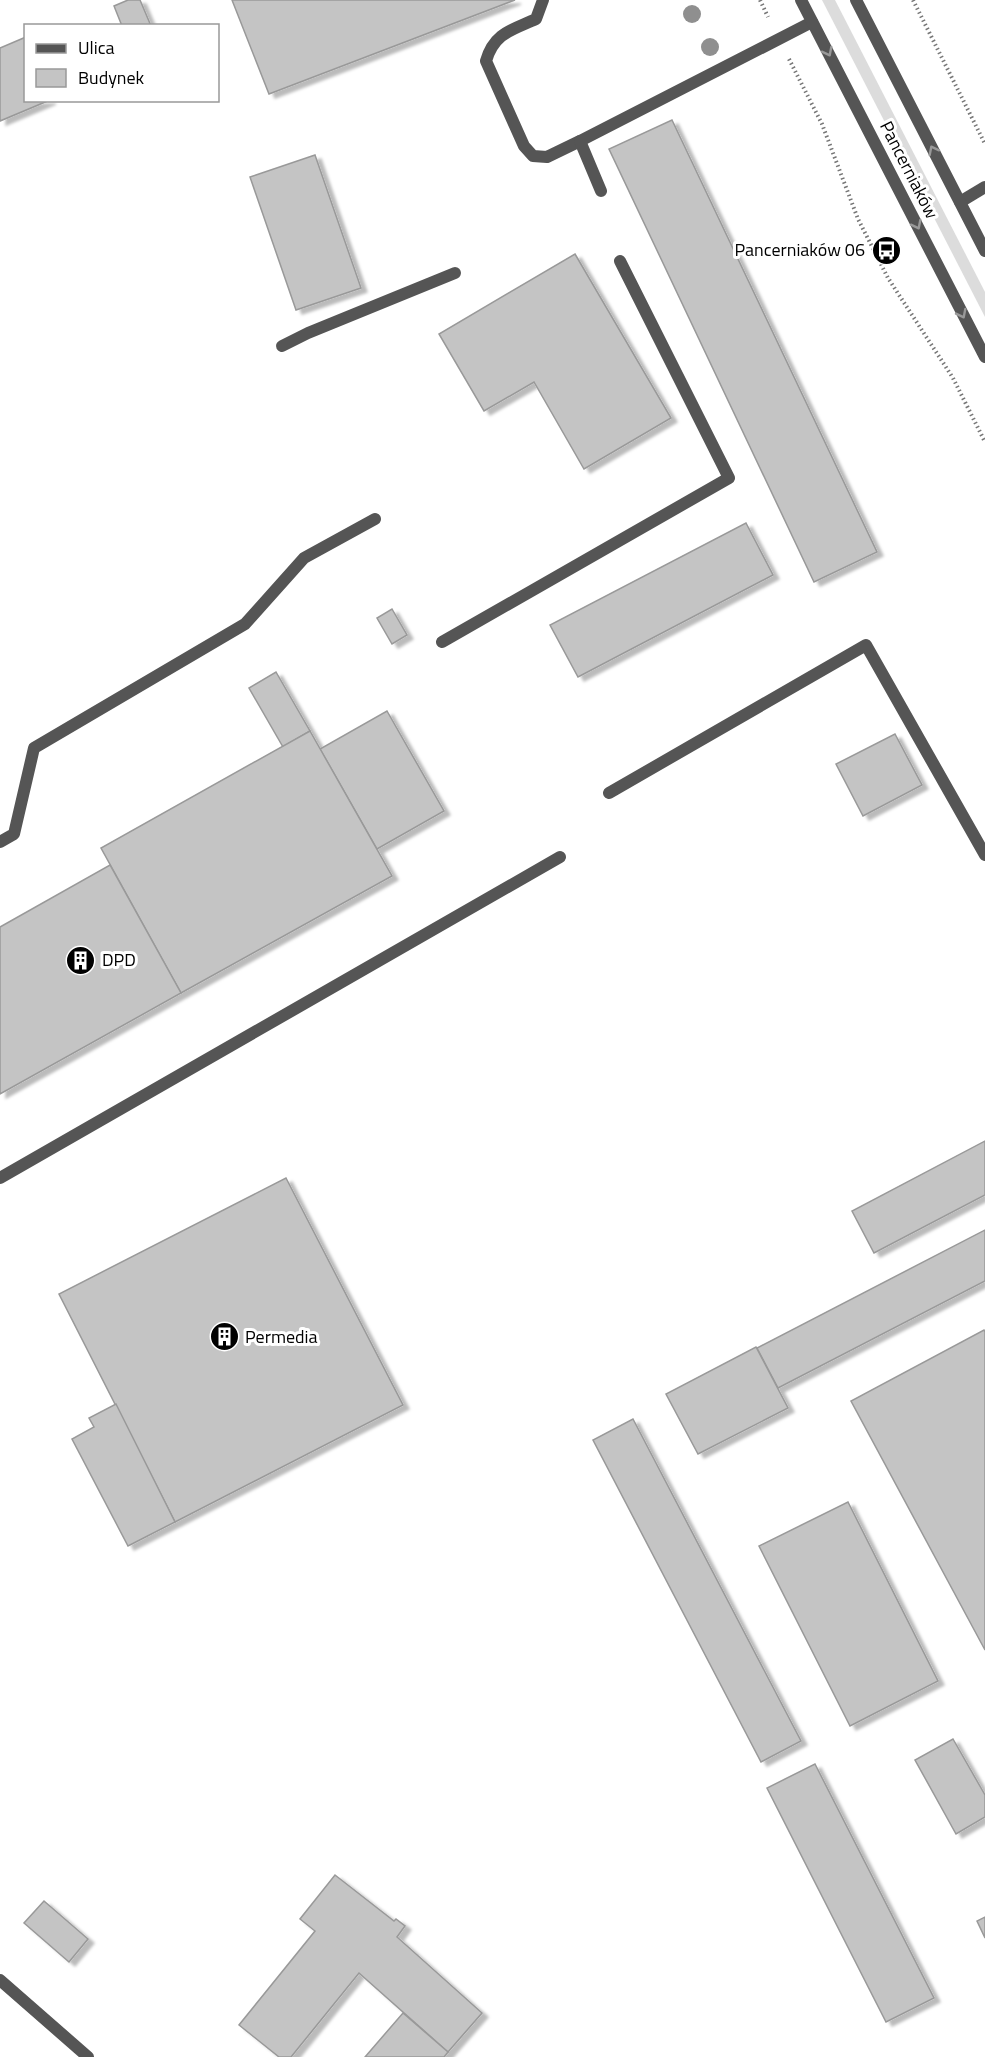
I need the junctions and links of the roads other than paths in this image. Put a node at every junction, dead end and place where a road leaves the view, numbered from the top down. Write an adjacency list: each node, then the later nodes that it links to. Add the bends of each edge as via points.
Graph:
1 (543, 0): 5 (street, via 536,19 499,36 490,46 486,61 524,146 533,156 547,157)
2 (801, 0): 4 (street, Pancerniaków)
3 (856, 0): 8 (street, Pancerniaków, one-way to 3)
4 (812, 21): 5 (street); 13 (street, Pancerniaków, one-way to 13)
5 (580, 141): 7 (street)
6 (985, 187): 8 (street)
7 (601, 191)
8 (960, 202): 9 (street, Pancerniaków)
9 (985, 251)
10 (620, 261): 15 (street, via 729,478)
11 (454, 273): 12 (street)
12 (282, 346)
13 (985, 357)
14 (375, 519): 17 (street, via 304,558 245,624 34,748 14,834)
15 (442, 642)
16 (609, 794): 18 (street, via 866,645)
17 (0, 842)
18 (985, 855)
19 (560, 858): 20 (street)
20 (0, 1178)
21 (0, 1980): 22 (street)
22 (88, 2057)

